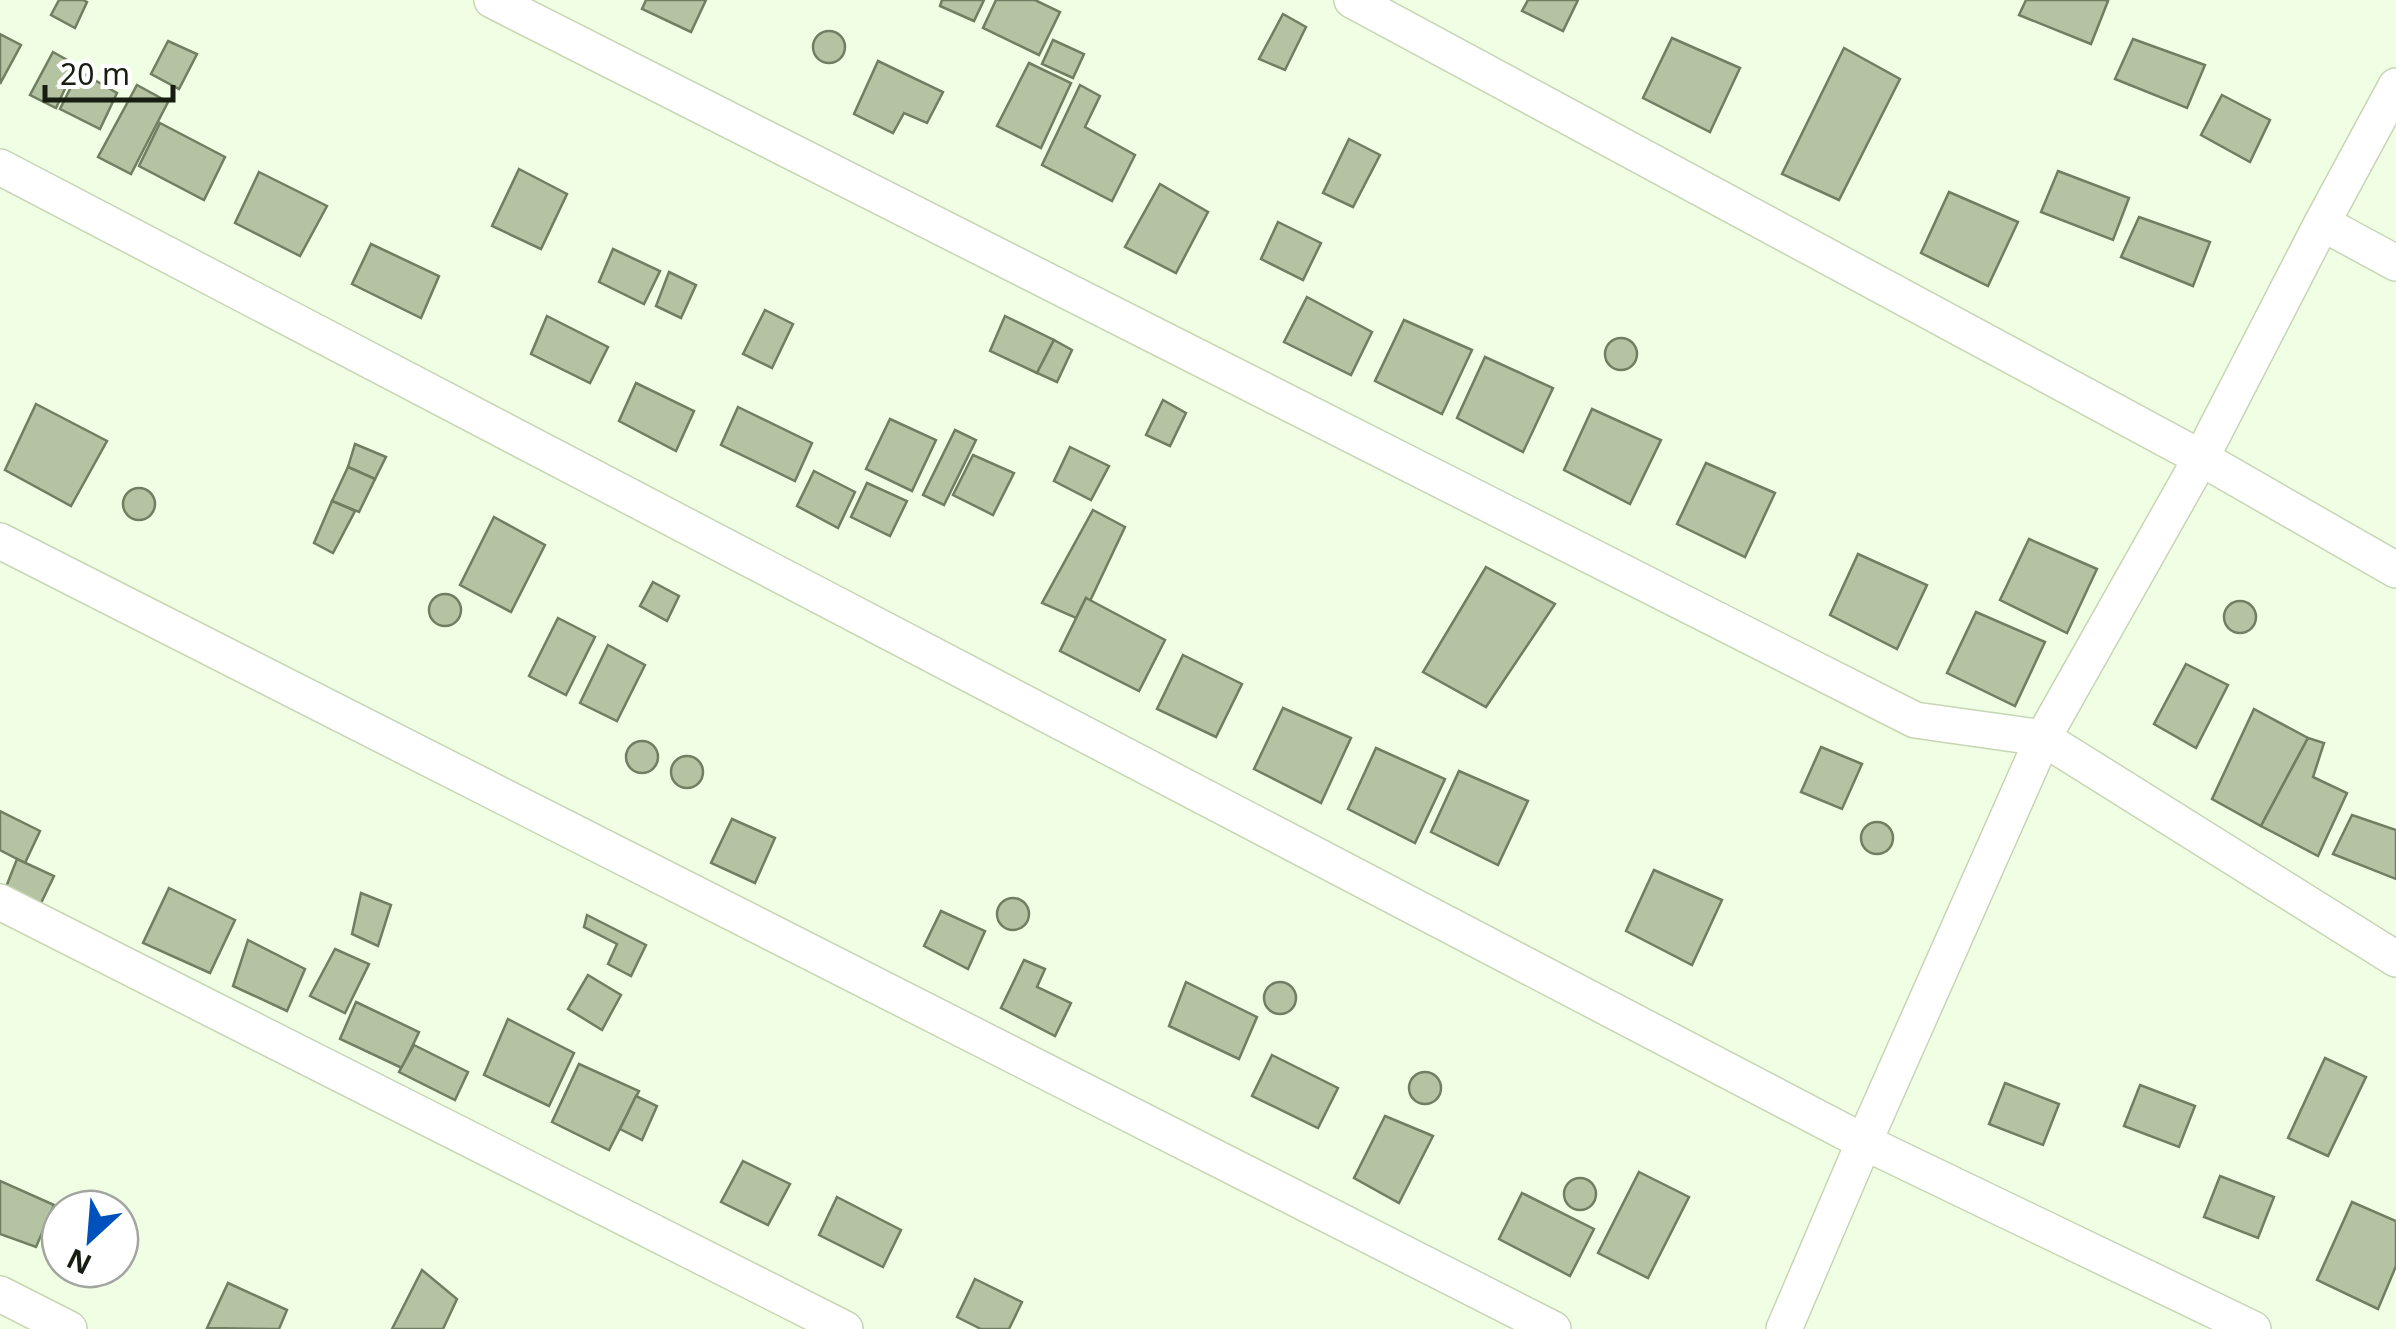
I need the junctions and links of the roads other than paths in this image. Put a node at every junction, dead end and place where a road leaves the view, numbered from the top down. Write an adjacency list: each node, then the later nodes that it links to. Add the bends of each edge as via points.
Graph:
1 (492, 0): 10 (street, via 1915,720)
2 (1352, 0): 7 (street)
3 (2396, 86): 5 (street)
4 (0, 166): 13 (street)
5 (2322, 223): 6 (street); 7 (street)
6 (2396, 263)
7 (2202, 458): 9 (street); 10 (street)
8 (0, 541): 17 (street)
9 (2396, 570)
10 (2042, 738): 12 (street); 13 (street)
11 (0, 902): 16 (street)
12 (2396, 959)
13 (1864, 1142): 18 (street); 19 (street)
14 (0, 1294): 15 (street)
15 (68, 1329)
16 (845, 1329)
17 (1553, 1329)
18 (1784, 1329)
19 (2252, 1329)

